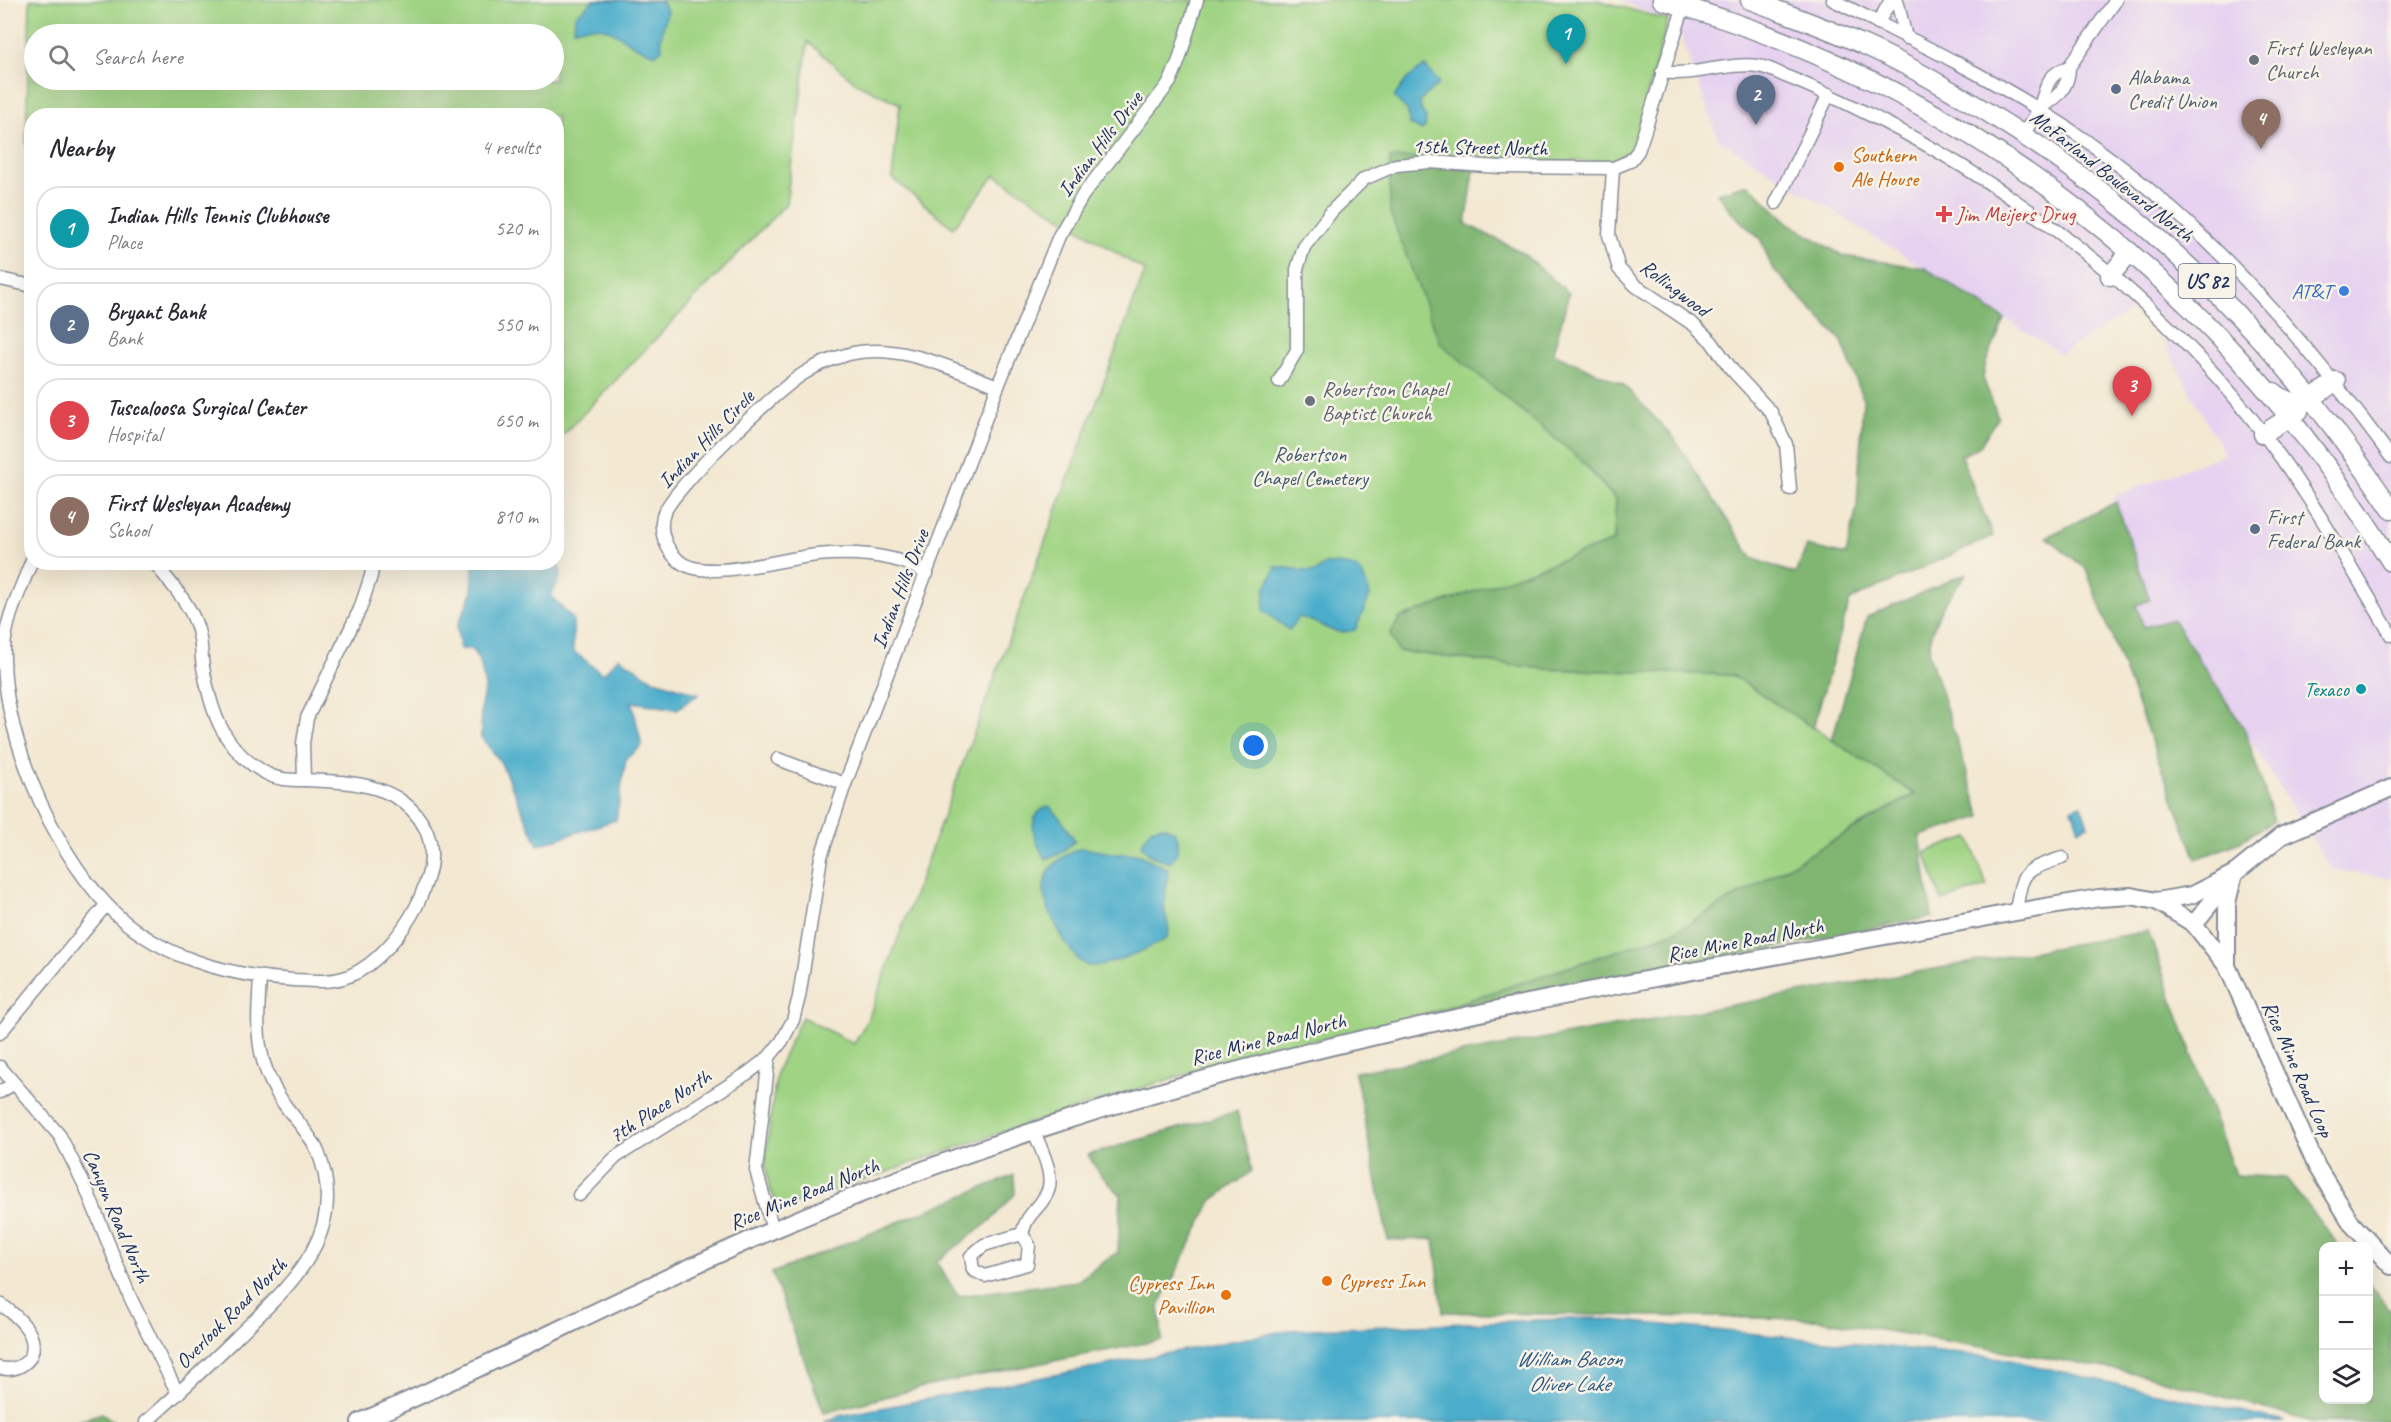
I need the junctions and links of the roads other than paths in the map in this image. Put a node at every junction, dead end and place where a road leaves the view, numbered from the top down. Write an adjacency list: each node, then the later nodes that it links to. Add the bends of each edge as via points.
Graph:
1 (1197, 0): 25 (street, Indian Hills Drive, via 1170,82 1083,195 1059,236)
2 (1662, 0): 8 (highway, US 82)
3 (1750, 0): 14 (highway, McFarland Boulevard North / US 82, via 1864,45 1950,89)
4 (1833, 0): 9 (street)
5 (1891, 0): 9 (street)
6 (1897, 0): 10 (street)
7 (2116, 0): 13 (street, via 2069,67 2055,71 2043,91)
8 (1684, 3): 11 (street); 15 (highway, US 82, via 1826,58)
9 (1878, 23): 10 (street)
10 (1906, 38): 13 (street)
11 (1662, 72): 12 (street, via 1760,66); 16 (street, via 1638,151 1630,161)
12 (1829, 94): 17 (street); 19 (street, via 1987,182 2054,229)
13 (2039, 109): 14 (street); 24 (street, via 2116,163 2196,231 2271,305)
14 (2023, 134): 15 (highway, via 2007,140); 26 (highway, McFarland Boulevard North / US 82, via 2125,209 2183,258 2263,339)
15 (1972, 136): 18 (highway, US 82, via 2059,195)
16 (1612, 168): 23 (street, 15th Street North, via 1430,162 1395,165 1364,179 1304,247 1298,269 1297,350); 31 (street, Rollingwood, via 1610,235 1619,269 1636,286 1694,325 1771,412 1786,444)
17 (1776, 203)
18 (2130, 252): 19 (highway); 22 (highway, US 82, via 2205,321)
19 (2110, 276): 28 (street, via 2143,303 2217,378)
20 (0, 279): 21 (street)
21 (24, 284)
22 (2259, 379): 26 (highway, via 2290,402); 27 (highway, US 82)
23 (1279, 381)
24 (2336, 381): 26 (highway); 30 (street)
25 (998, 386): 37 (street, Indian Hills Drive); 37 (street, Indian Hills Circle, via 906,354 847,354 804,374 766,402 675,495 663,516 663,541 688,567 712,570 817,555 864,554 894,560)
26 (2311, 398): 29 (highway, McFarland Boulevard North / US 82)
27 (2290, 416): 28 (highway); 29 (highway, via 2301,410 2312,411); 33 (highway, US 82)
28 (2263, 434): 38 (street, via 2335,537)
29 (2338, 434): 32 (highway, McFarland Boulevard North / US 82)
30 (2391, 457)
31 (1790, 489)
32 (2391, 509)
33 (2391, 562)
34 (28, 570): 39 (street, via 8,624)
35 (160, 570): 41 (street, via 190,609 199,632 217,723 236,753 264,773 284,780)
36 (372, 570): 41 (street, via 360,609 308,718 303,743)
37 (927, 574): 42 (street, Indian Hills Drive)
38 (2391, 635)
39 (2, 681): 47 (street, via 46,818)
40 (778, 759): 42 (street)
41 (304, 780): 51 (street, via 369,785 392,794 411,809 425,828 431,851 430,875 410,919 370,964 349,976 326,982)
42 (845, 784): 53 (street, Indian Hills Drive, via 821,856 799,997 787,1030)
43 (2391, 788): 45 (main road, Rice Mine Road North, via 2281,836)
44 (2062, 858): 48 (street, via 2030,869 2023,878)
45 (2235, 873): 46 (main road, Rice Mine Road North, via 2192,895); 49 (main road, Rice Mine Road North); 50 (main road, via 2227,903)
46 (2156, 901): 48 (main road, Rice Mine Road North, via 2131,896 2099,898); 49 (main road, Rice Mine Road Loop)
47 (106, 904): 51 (street, via 132,929 187,959); 52 (street)
48 (2016, 912): 57 (main road, Rice Mine Road North, via 1470,1014 1343,1042 1171,1088)
49 (2194, 924): 50 (main road, Rice Mine Road Loop)
50 (2227, 966): 61 (main road, Rice Mine Road Loop, via 2317,1167 2352,1224)
51 (260, 978): 64 (street, Overlook Road North, via 258,1040 264,1071 318,1151 325,1191 323,1223 316,1246 290,1285)
52 (0, 1033)
53 (769, 1058): 58 (street, 7th Place North, via 635,1142); 59 (street, Indian Hills Drive, via 756,1170)
54 (0, 1067): 55 (street, Canyon Road North)
55 (13, 1084): 56 (street); 64 (street, Canyon Road North, via 60,1136 86,1188 130,1298)
56 (0, 1092)
57 (1034, 1131): 59 (main road, Rice Mine Road North); 60 (street, via 1049,1176 1047,1193 1026,1218)
58 (579, 1195)
59 (773, 1230): 66 (main road, Rice Mine Road North)
60 (1022, 1234): 60 (street, via 984,1245 971,1256 973,1270 986,1276 1027,1264 1029,1245)
61 (2391, 1266)
62 (1, 1303): 63 (street, via 27,1329 33,1341 25,1364 14,1369)
63 (0, 1368)
64 (178, 1394): 65 (street, Overlook Road North)
65 (146, 1422)
66 (360, 1422)

